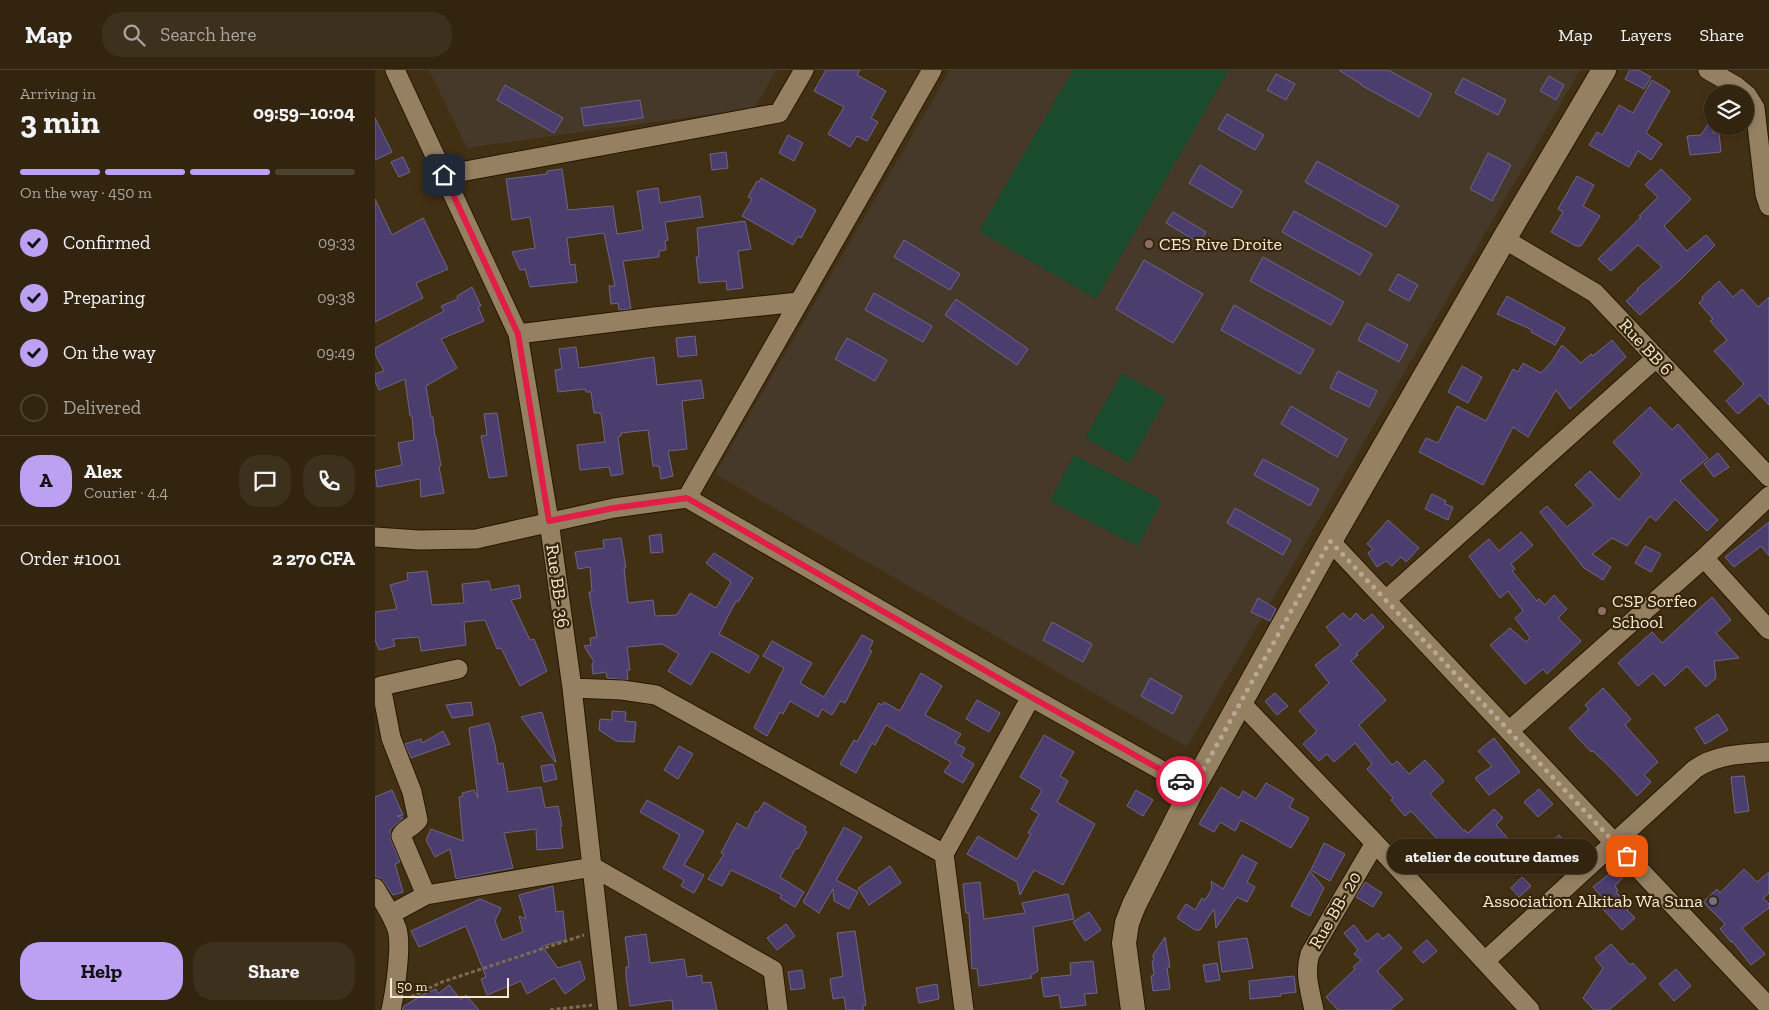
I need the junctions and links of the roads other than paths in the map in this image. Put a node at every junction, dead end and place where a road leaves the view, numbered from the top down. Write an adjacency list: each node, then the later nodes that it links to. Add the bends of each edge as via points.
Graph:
1 (395, 70): 6 (street, Rue BB- 36)
2 (804, 70): 6 (street, via 779,113)
3 (932, 70): 9 (street)
4 (1605, 70): 8 (street)
5 (1708, 70): 7 (street, via 1747,95 1755,108)
6 (444, 175): 10 (street, Rue BB- 36)
7 (1769, 206)
8 (1504, 239): 11 (street, Rue BB 6, via 1595,293); 17 (street)
9 (799, 302): 10 (street); 14 (street)
10 (518, 334): 15 (street, Rue BB- 36)
11 (1656, 358): 12 (street, Rue BB 6); 19 (street)
12 (1769, 477)
13 (1769, 496): 18 (street)
14 (687, 498): 15 (street); 24 (street)
15 (549, 521): 16 (street, via 476,539); 23 (street, Rue BB- 36)
16 (375, 537)
17 (1330, 541): 19 (street); 25 (street)
18 (1704, 558): 20 (street); 26 (street)
19 (1386, 600): 26 (street)
20 (1769, 630)
21 (458, 669): 22 (street)
22 (378, 687): 34 (street, via 418,820 401,836)
23 (572, 688): 31 (street, via 622,690 661,698); 32 (street, Rue BB- 36)
24 (1031, 697): 28 (street); 31 (street)
25 (1241, 703): 28 (street); 30 (street)
26 (1509, 731): 29 (street)
27 (1769, 752): 29 (street, via 1722,756 1706,761)
28 (1193, 788): 42 (street, via 1127,923 1124,943)
29 (1614, 842): 36 (street); 38 (street)
30 (1375, 843): 36 (street); 43 (street, Rue BB- 20, via 1310,954 1307,976)
31 (944, 854): 41 (street)
32 (593, 868): 34 (street); 37 (street, Rue BB- 36); 40 (street, via 773,970)
33 (375, 888): 35 (street)
34 (426, 894): 35 (street)
35 (391, 914): 39 (street, via 398,938)
36 (1485, 961): 44 (street)
37 (608, 1006)
38 (1769, 1007)
39 (391, 1008)
40 (779, 1010)
41 (964, 1010)
42 (1133, 1010)
43 (1314, 1010)
44 (1530, 1010)

